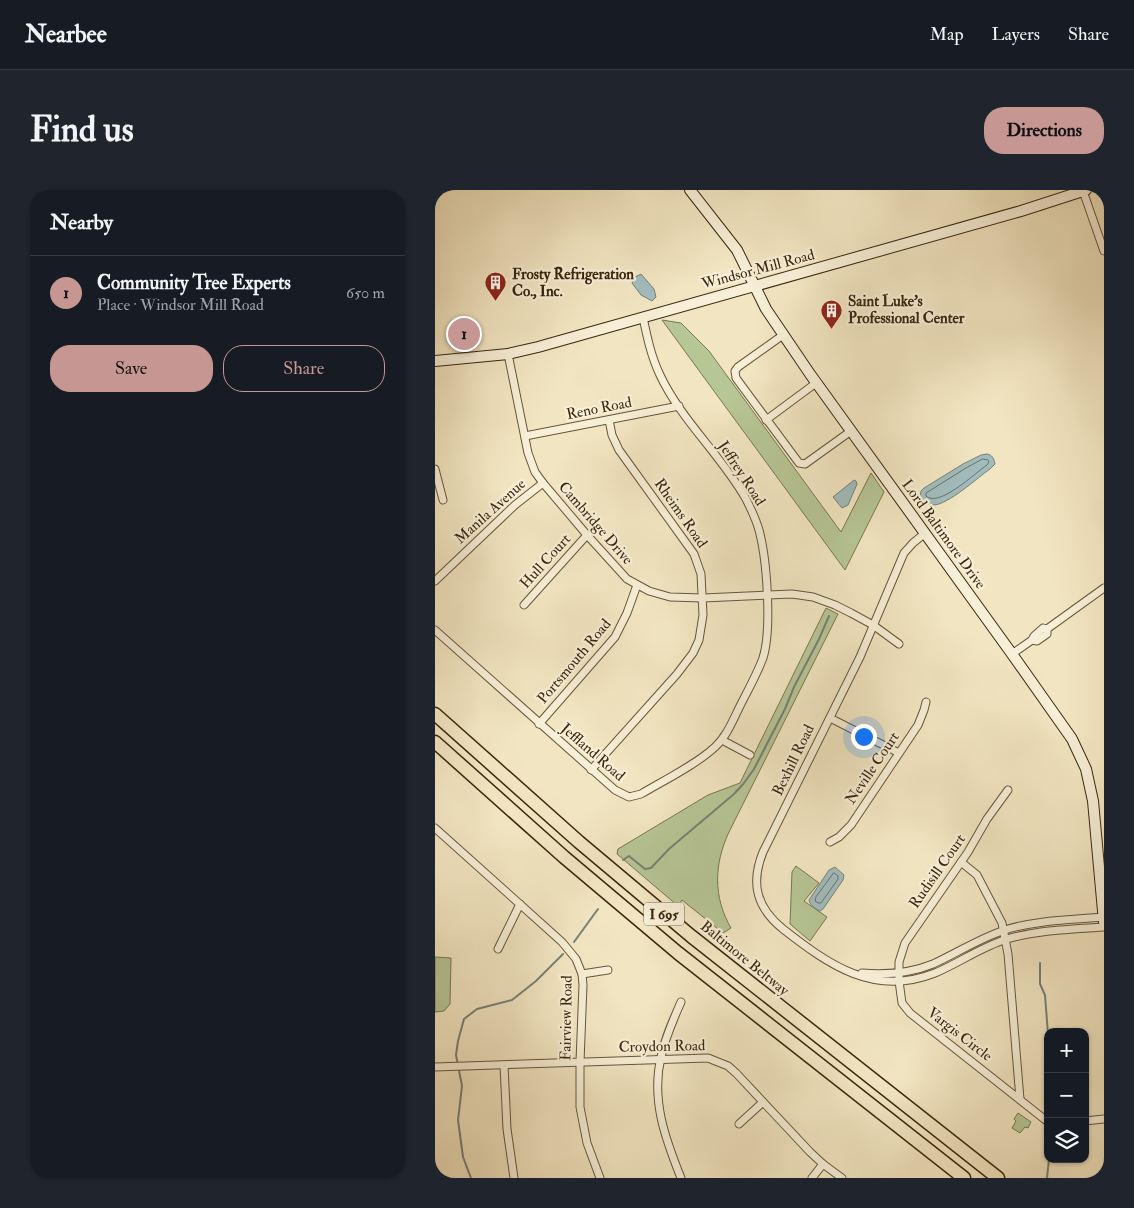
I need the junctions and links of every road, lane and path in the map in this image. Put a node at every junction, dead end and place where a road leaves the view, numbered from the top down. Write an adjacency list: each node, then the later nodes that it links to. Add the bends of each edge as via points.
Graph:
1 (690, 190): 4 (main road, Lord Baltimore Drive, via 730,239)
2 (1085, 190): 3 (street); 4 (main road, Windsor Mill Road)
3 (1104, 251)
4 (755, 285): 5 (main road, Windsor Mill Road); 6 (main road, Lord Baltimore Drive)
5 (643, 317): 7 (main road, Windsor Mill Road); 10 (street, Jeffrey Road, via 654,362)
6 (783, 335): 9 (main road, Lord Baltimore Drive); 12 (street, via 735,371 736,378)
7 (508, 354): 8 (main road, Windsor Mill Road); 14 (street, Cambridge Drive)
8 (435, 361)
9 (817, 383): 12 (street); 13 (main road, Lord Baltimore Drive)
10 (679, 406): 11 (street, Reno Road); 23 (street, Jeffrey Road, via 739,488 753,514 762,544)
11 (609, 420): 14 (street, Reno Road); 24 (street, Rheims Road, via 619,450 694,554 701,574)
12 (766, 420): 13 (street, via 802,464)
13 (851, 431): 18 (main road, Lord Baltimore Drive)
14 (525, 436): 16 (street, Cambridge Drive, via 531,463)
15 (435, 469): 17 (street)
16 (543, 483): 19 (street, Cambridge Drive); 20 (street, Manila Avenue, via 515,505)
17 (443, 500)
18 (924, 534): 26 (street, Bexhill Road, via 904,553); 29 (main road, Lord Baltimore Drive)
19 (587, 535): 21 (street, Cambridge Drive, via 618,570); 25 (street, Hull Court)
20 (435, 581)
21 (637, 585): 24 (street, Cambridge Drive, via 670,597); 33 (street, Portsmouth Road, via 615,637)
22 (1104, 588): 29 (street, via 1047,629 1043,628)
23 (767, 596): 24 (street, Cambridge Drive); 26 (street, Cambridge Drive, via 813,596); 34 (street, Jeffrey Road, via 767,635 763,657)
24 (703, 598): 38 (street, Rheims Road, via 703,627 690,659)
25 (524, 605)
26 (873, 625): 28 (street, Cambridge Drive); 32 (street, Bexhill Road)
27 (435, 630): 33 (street, Jeffland Road)
28 (899, 644)
29 (1013, 654): 42 (main road, Lord Baltimore Drive, via 1080,755 1093,801)
30 (925, 702): 36 (street, Neville Court, via 917,725)
31 (435, 714): 65 (highway, Baltimore Beltway / I 695, via 659,910)
32 (829, 718): 36 (street); 50 (street, Bexhill Road, via 763,852 756,883 761,902 771,918 817,955)
33 (539, 724): 38 (street, Jeffland Road)
34 (722, 740): 37 (street); 38 (street, Jeffland Road, via 699,759 635,797 619,793)
35 (435, 742): 72 (highway, I 695, via 665,942)
36 (899, 753): 41 (street, Neville Court, via 851,825 839,838)
37 (750, 754)
38 (591, 770)
39 (1008, 790): 43 (street, Rudisill Court)
40 (435, 828): 44 (street, Fairview Road)
41 (830, 842)
42 (1101, 855): 45 (main road, Lord Baltimore Drive)
43 (961, 862): 46 (street, Vargis Circle, via 977,875); 51 (street, Rudisill Court, via 905,943)
44 (520, 904): 48 (street); 52 (street, Fairview Road, via 571,951)
45 (1104, 922): 46 (street, Bexhill Road, via 1042,922); 47 (street, Bexhill Road)
46 (1004, 930): 47 (street, Vargis Circle); 51 (street, Bexhill Road, via 931,965)
47 (1006, 940): 53 (street, Bexhill Road, via 934,974); 59 (street, Vargis Circle)
48 (498, 950)
49 (608, 970): 52 (street)
50 (851, 972): 51 (street, Bexhill Road); 53 (street, Bexhill Road, via 884,982)
51 (899, 972): 53 (street, Rudisill Court)
52 (582, 974): 56 (street, Fairview Road)
53 (899, 981): 59 (street, Vargis Circle, via 902,1003 910,1013)
54 (681, 1002): 55 (street)
55 (660, 1059): 56 (street, Croydon Road); 60 (street, Croydon Road, via 695,1057 719,1061 736,1073); 69 (street, via 658,1097 661,1120)
56 (579, 1062): 57 (street, Croydon Road); 68 (street, Fairview Road, via 581,1120)
57 (504, 1065): 58 (street, Croydon Road); 67 (street, via 507,1129)
58 (435, 1068)
59 (1020, 1099): 61 (street, Vargis Circle)
60 (763, 1102): 64 (street); 66 (street, Croydon Road)
61 (1044, 1119)
62 (1104, 1119): 63 (street)
63 (1089, 1121)
64 (739, 1124)
65 (943, 1136): 73 (highway, Baltimore Beltway / I 695); 74 (highway)
66 (823, 1164): 70 (street); 71 (street, Croydon Road)
67 (514, 1178)
68 (600, 1178)
69 (681, 1178)
70 (812, 1178)
71 (842, 1178)
72 (964, 1178)
73 (997, 1178)
74 (1005, 1178)

